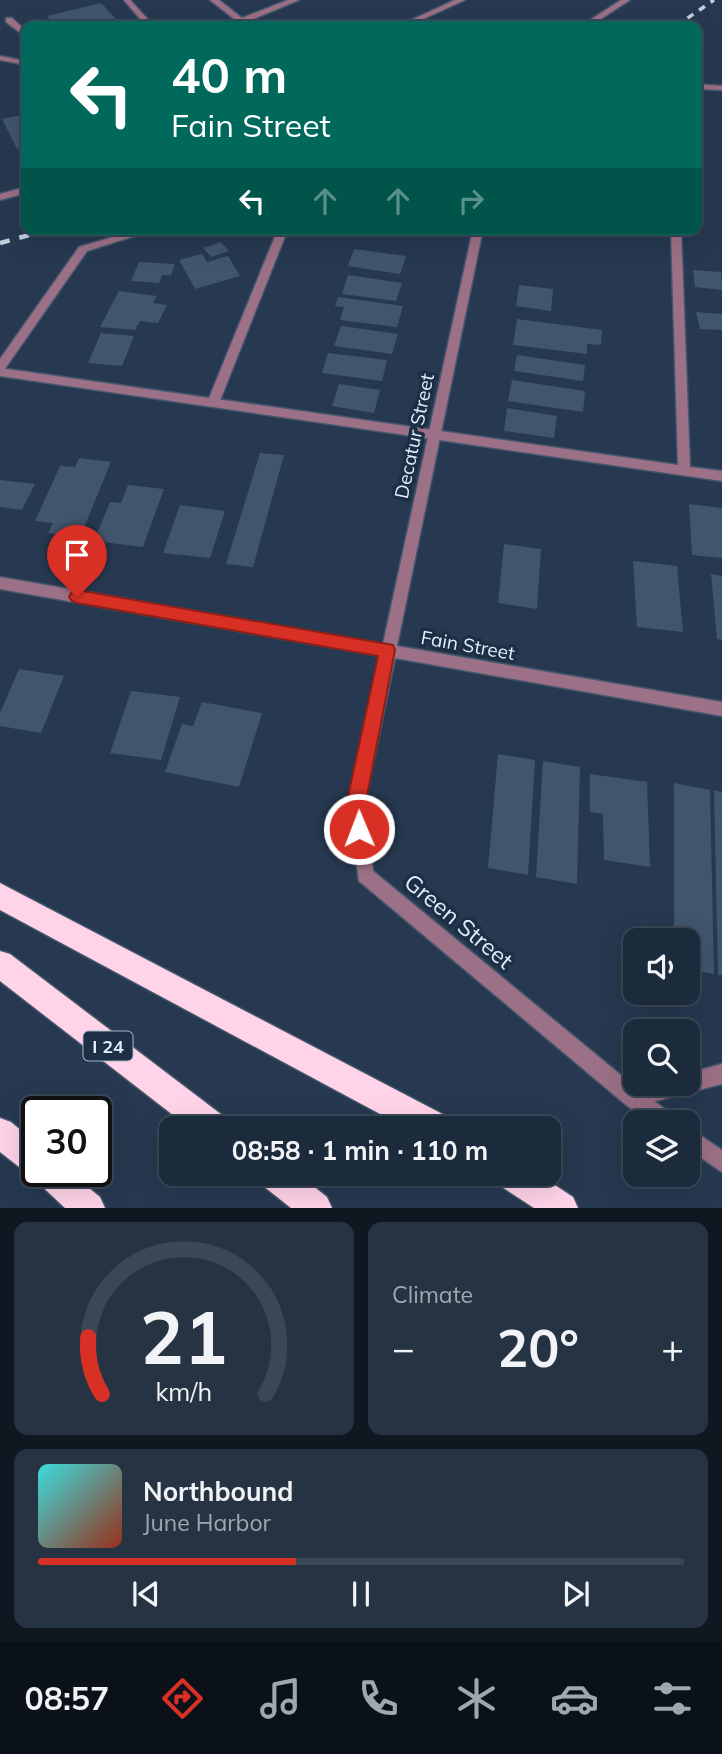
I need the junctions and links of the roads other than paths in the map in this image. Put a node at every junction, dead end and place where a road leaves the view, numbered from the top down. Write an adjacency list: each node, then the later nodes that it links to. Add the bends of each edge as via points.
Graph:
1 (214, 0): 8 (street)
2 (295, 0): 9 (street)
3 (461, 0): 10 (street)
4 (626, 0): 11 (street)
5 (127, 2): 7 (street)
6 (9, 20): 12 (street)
7 (145, 21)
8 (240, 21)
9 (250, 21)
10 (413, 21)
11 (598, 21)
12 (21, 31)
13 (0, 58): 14 (street)
14 (21, 62)
15 (702, 86): 16 (street)
16 (722, 88)
17 (21, 191): 18 (street)
18 (1, 195)
19 (131, 235): 23 (street, via 83,249)
20 (281, 235): 24 (street)
21 (477, 235): 25 (street, Decatur Street)
22 (676, 235): 26 (street)
23 (0, 370): 24 (street)
24 (214, 403): 25 (street)
25 (433, 436): 26 (street); 29 (street, Decatur Street)
26 (684, 471): 27 (street)
27 (722, 476)
28 (0, 583): 29 (street, Fain Street)
29 (387, 650): 30 (street, Fain Street); 36 (street, Green Street, via 356,806 365,875)
30 (722, 709)
31 (0, 896): 39 (highway)
32 (0, 964): 38 (highway, I 24)
33 (722, 1074): 34 (street)
34 (700, 1080)
35 (636, 1096): 36 (street)
36 (632, 1097): 37 (street, Green Street)
37 (650, 1110)
38 (198, 1116)
39 (415, 1116)
40 (0, 1133): 42 (highway)
41 (700, 1145): 43 (street)
42 (21, 1151)
43 (722, 1161)
44 (288, 1186): 48 (highway)
45 (528, 1186): 49 (highway)
46 (64, 1187): 47 (highway)
47 (89, 1208)
48 (316, 1208)
49 (562, 1208)

